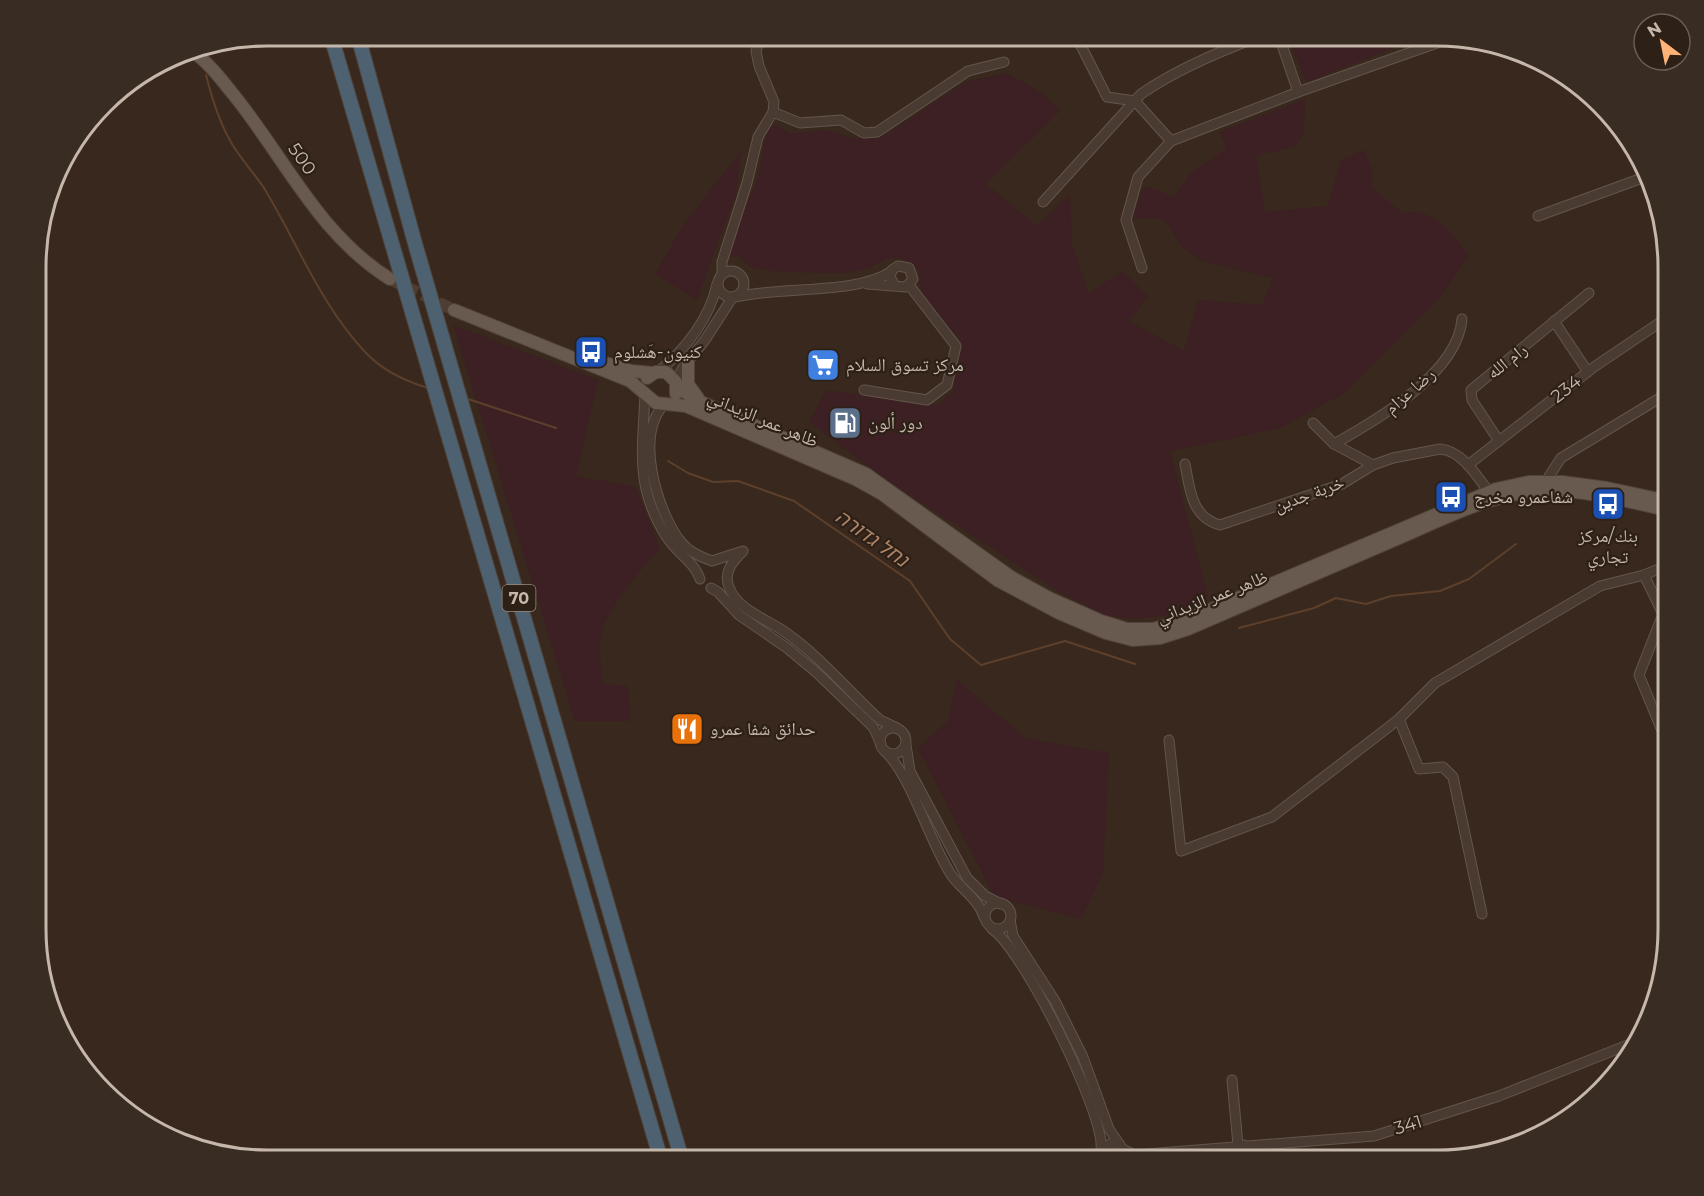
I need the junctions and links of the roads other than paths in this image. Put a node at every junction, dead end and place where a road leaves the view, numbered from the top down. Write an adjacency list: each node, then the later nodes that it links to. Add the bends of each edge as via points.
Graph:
1 (334, 46): 76 (highway, 70)
2 (361, 46): 77 (highway, 70)
3 (758, 46): 12 (street, via 759,66 774,102)
4 (1081, 46): 11 (street, via 1107,98)
5 (1234, 46): 11 (street, via 1158,82)
6 (1283, 46): 10 (street)
7 (1428, 46): 10 (street)
8 (199, 57): 20 (main road, 500, via 245,109 316,212 341,241)
9 (1004, 62): 12 (street, via 968,71 877,132 864,133 841,120 793,122)
10 (1298, 92): 13 (street)
11 (1135, 101): 13 (street); 15 (street)
12 (773, 112): 19 (street, via 758,137 722,262)
13 (1171, 141): 17 (street, via 1138,177 1126,220)
14 (1639, 179): 16 (street)
15 (1043, 202)
16 (1538, 216)
17 (1143, 268)
18 (892, 271): 22 (street); 24 (street, via 898,266 909,268 913,279); 25 (street, via 890,277)
19 (722, 274): 21 (street, via 734,271); 23 (street)
20 (390, 279)
21 (744, 280): 26 (street); 28 (street, via 744,288)
22 (861, 283): 25 (street); 26 (street)
23 (717, 284): 28 (street, via 722,294); 35 (street, via 699,327 676,356)
24 (909, 285): 25 (street); 38 (street, via 956,346 947,385 927,400)
25 (895, 286)
26 (776, 289): 28 (street)
27 (1589, 293): 31 (street, رام الله)
28 (734, 297): 34 (street)
29 (454, 310): 33 (main road)
30 (1462, 320): 45 (street, رضا عزام, via 1461,336 1423,384 1372,423)
31 (1554, 321): 36 (street); 44 (street, رام الله, via 1471,390 1472,400)
32 (1658, 324): 36 (street, 234)
33 (512, 333): 35 (main road, via 631,371); 39 (main road, via 630,381)
34 (688, 361): 37 (street); 42 (main road, via 688,384)
35 (656, 372): 37 (main road, via 670,374); 39 (main road, via 647,379)
36 (1588, 372): 44 (street, 234)
37 (677, 384): 41 (main road, via 675,396); 42 (main road, ظاهر عمر الزيداني)
38 (864, 390)
39 (645, 393): 41 (main road, via 656,403); 57 (street, via 641,445 645,486 663,531 694,566)
40 (1658, 399): 49 (street, via 1561,458)
41 (666, 403): 52 (main road, ظاهر عمر الزيداني, via 686,406 855,479 882,494 1027,598 1106,633 1133,640 1181,632 1445,519 1510,496 1563,492); 53 (street, via 651,424 655,483 681,542 697,556)
42 (703, 403): 50 (main road, ظاهر عمر الزيداني, via 866,474 1022,584 1126,629 1153,629 1186,620)
43 (1313, 423): 45 (street)
44 (1499, 441): 48 (street, 234)
45 (1334, 444): 47 (street)
46 (1185, 464): 47 (street, خربة جدين, via 1199,514 1220,525 1342,484)
47 (1373, 465): 48 (street, خربة جدين, via 1447,449)
48 (1468, 465): 50 (street, خربة جدين)
49 (1546, 481): 50 (main road, ظاهر عمر الزيداني); 51 (main road, ظاهر عمر الزيداني, via 1590,485)
50 (1489, 492)
51 (1658, 499)
52 (1658, 508)
53 (712, 561): 56 (street, via 724,567); 56 (street, via 743,551 731,564); 57 (street, via 702,567)
54 (1658, 569): 55 (street)
55 (1644, 575): 59 (street); 61 (street, via 1600,586 1435,683)
56 (727, 576): 58 (street, via 722,585); 63 (street, via 731,591 742,606 798,641 880,720)
57 (700, 579): 58 (street)
58 (711, 588): 66 (street, via 739,615 817,673 873,727)
59 (1658, 600)
60 (1658, 630): 62 (street, via 1639,675)
61 (1399, 719): 64 (street, via 1272,817 1181,851); 68 (street, via 1419,769 1443,767 1452,777)
62 (1658, 721)
63 (897, 728): 65 (street, via 904,733); 66 (street, via 885,730)
64 (1168, 740)
65 (906, 745): 66 (street, via 895,754); 67 (street, via 910,771 967,878 985,896)
66 (883, 748): 69 (street, via 896,763 950,873 977,902)
67 (1001, 904): 69 (street, via 989,906); 70 (street, via 1008,909)
68 (1482, 914)
69 (984, 916): 71 (street)
70 (1010, 920): 71 (street, via 1003,929); 74 (street, via 1013,936 1055,1001 1083,1057 1109,1129)
71 (992, 928): 78 (street, via 1002,936 1070,1054 1101,1131)
72 (1623, 1047): 75 (street, 341, via 1499,1096 1374,1136)
73 (1232, 1080): 75 (street)
74 (1120, 1145): 79 (street, via 1112,1143); 80 (street)
75 (1241, 1145): 81 (street, 341); 82 (street)
76 (658, 1150)
77 (679, 1150)
78 (1099, 1150)
79 (1104, 1150)
80 (1127, 1150)
81 (1190, 1150)
82 (1242, 1150)

